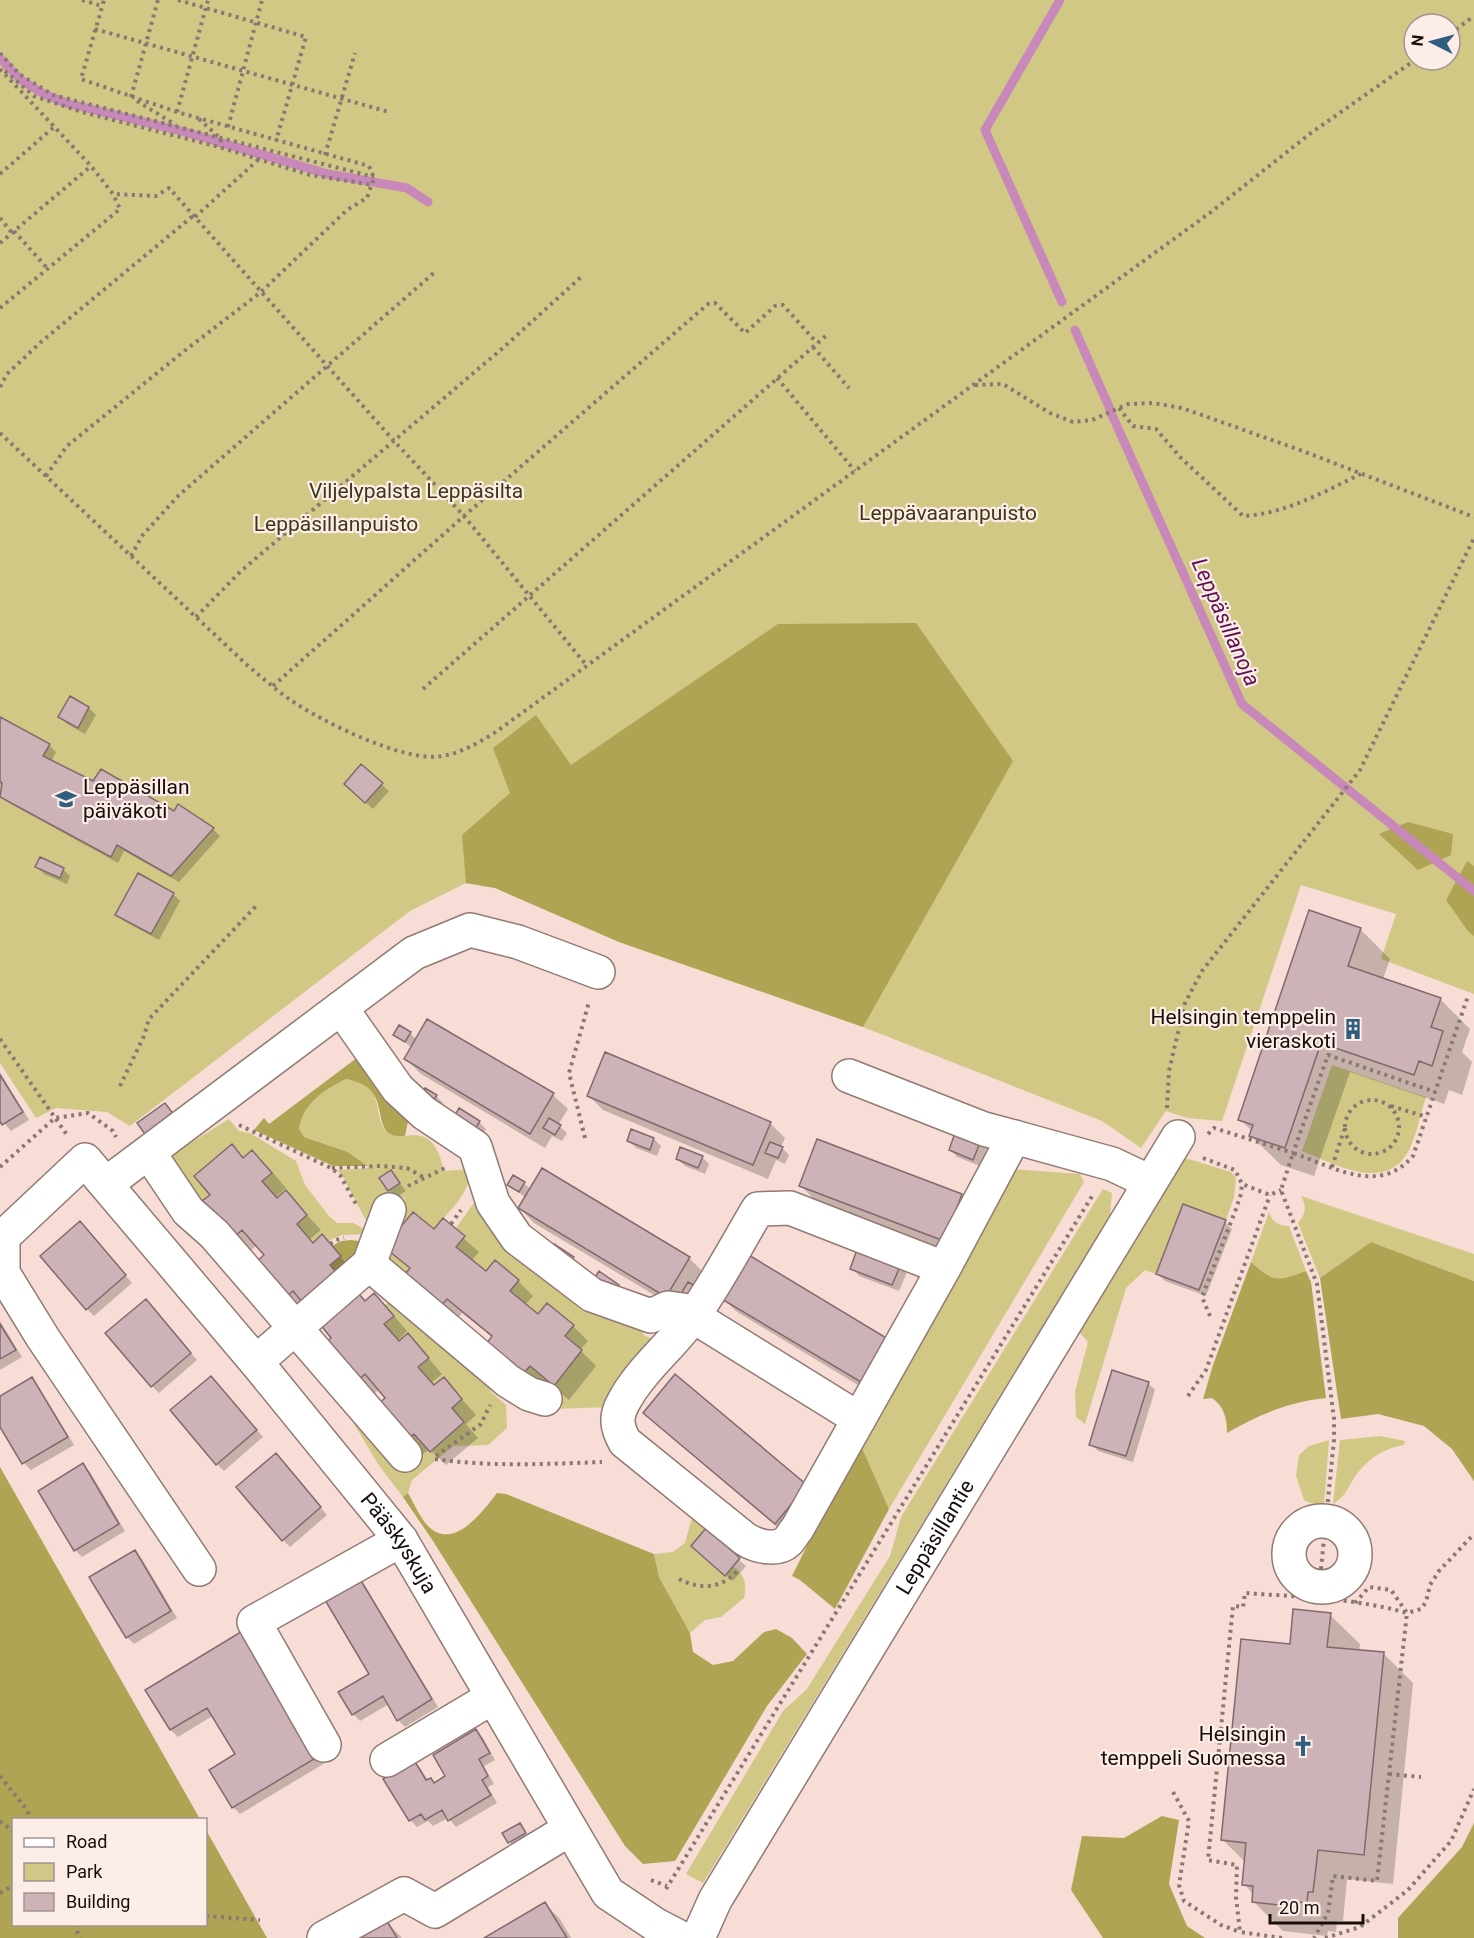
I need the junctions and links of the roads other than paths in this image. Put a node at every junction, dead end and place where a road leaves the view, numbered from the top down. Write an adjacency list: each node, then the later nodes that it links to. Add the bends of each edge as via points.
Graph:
1 (598, 972): 2 (street, via 518,942 470,930 414,953)
2 (341, 1008): 6 (street); 10 (street, via 398,1089 424,1113 475,1147 493,1203 517,1238 592,1295 651,1316 668,1308)
3 (849, 1076): 4 (street)
4 (1014, 1137): 8 (street, via 1112,1164); 9 (street)
5 (1180, 1145): 8 (street, Leppäsillantie)
6 (149, 1153): 7 (street); 11 (street, via 188,1211 214,1234)
7 (95, 1172): 12 (street, Pääskyskuja); 18 (street, via 3,1237 3,1273)
8 (1150, 1182): 25 (street, Leppäsillantie, via 722,1889)
9 (944, 1268): 10 (street, via 790,1208 758,1209); 14 (street)
10 (693, 1316): 14 (street); 14 (street, via 632,1388 622,1404 617,1428 625,1442 745,1539 775,1546 788,1541)
11 (295, 1328): 12 (street); 13 (street, via 379,1238 508,1381); 15 (street)
12 (256, 1362): 17 (street, Pääskyskuja)
13 (545, 1399)
14 (859, 1419)
15 (405, 1455)
16 (1326, 1522): 16 (street, via 1338,1525 1352,1540 1354,1562 1342,1580 1319,1593 1293,1572 1289,1550 1298,1531 1307,1524)
17 (401, 1540): 19 (street, Pääskyskuja); 20 (street, via 254,1622)
18 (198, 1569)
19 (493, 1697): 21 (street); 22 (street, Pääskyskuja)
20 (324, 1745)
21 (387, 1760)
22 (570, 1829): 23 (street, Pääskyskuja, via 608,1893); 24 (street, via 435,1911 404,1894)
23 (669, 1932)
24 (324, 1938)
25 (698, 1938)

